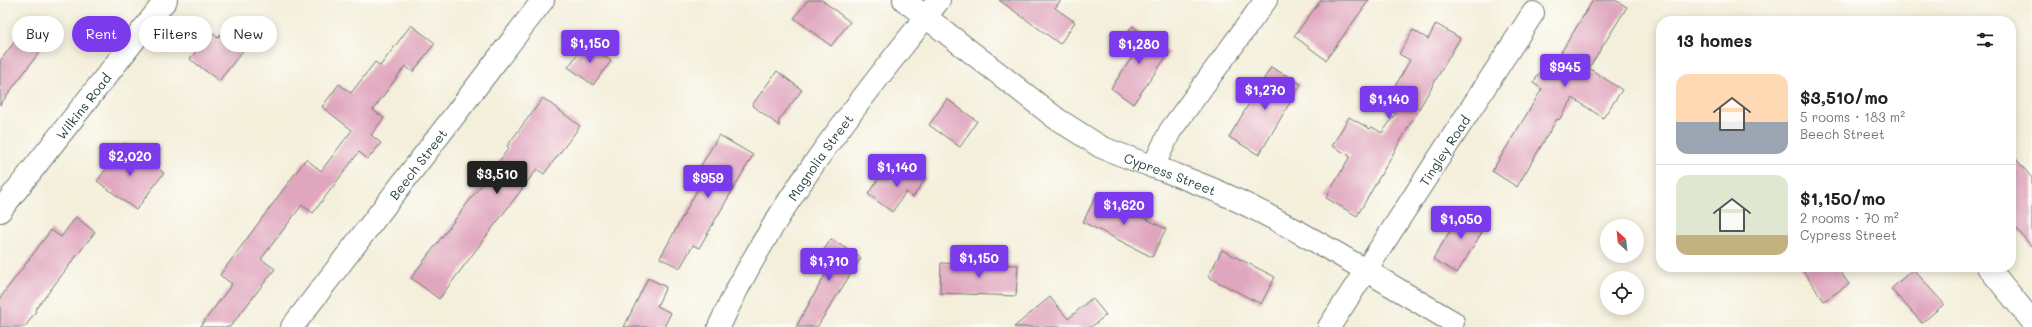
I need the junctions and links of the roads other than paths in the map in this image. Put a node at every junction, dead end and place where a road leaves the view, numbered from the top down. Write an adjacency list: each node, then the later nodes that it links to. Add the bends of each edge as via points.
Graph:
1 (166, 0): 9 (street, Wilkins Road)
2 (543, 0): 14 (street, Beech Street)
3 (904, 0): 7 (street, Cypress Street)
4 (939, 0): 7 (street, Magnolia Street)
5 (1266, 0): 8 (street, via 1170,130)
6 (1533, 12): 10 (street, Tingley Road)
7 (925, 17): 8 (street, Cypress Street, via 1086,139); 15 (street, Magnolia Street, via 811,167 760,250)
8 (1153, 167): 10 (street, Cypress Street, via 1206,186 1248,205)
9 (0, 212)
10 (1366, 271): 13 (street, Cypress Street); 16 (street, Tingley Road)
11 (1992, 272): 12 (street)
12 (2032, 321)
13 (1454, 322)
14 (292, 327)
15 (719, 327)
16 (1329, 327)

